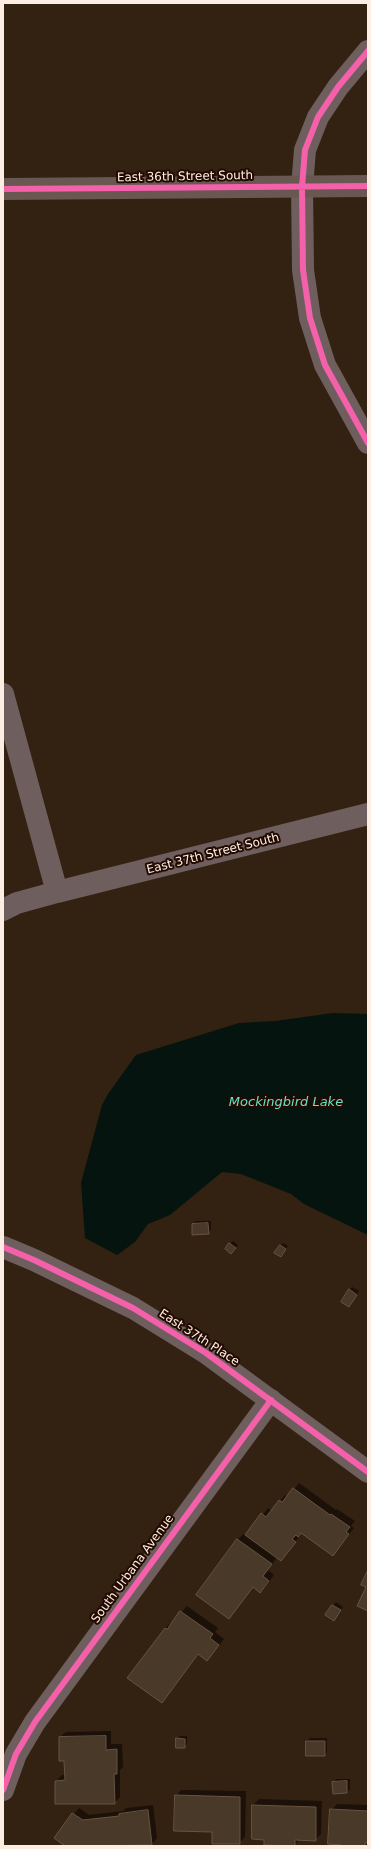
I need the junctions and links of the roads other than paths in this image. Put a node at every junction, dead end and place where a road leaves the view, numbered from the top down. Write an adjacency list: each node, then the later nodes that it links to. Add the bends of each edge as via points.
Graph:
1 (368, 51): 3 (street, via 338,87 318,117 305,150)
2 (368, 186): 3 (street, East 36th Street South)
3 (302, 187): 4 (street, East 36th Street South); 5 (street, via 303,270 310,318 325,365)
4 (3, 189)
5 (368, 443)
6 (3, 694): 8 (street)
7 (368, 814): 8 (street, East 37th Street South)
8 (57, 892): 9 (street, East 37th Street South, via 17,903)
9 (3, 910)
10 (3, 1247): 11 (street, East 37th Place, via 133,1308 206,1354)
11 (271, 1400): 12 (street, East 37th Place); 13 (street, South Urbana Avenue)
12 (368, 1472)
13 (9, 1752): 14 (street, South Urbana Avenue)
14 (3, 1790)

